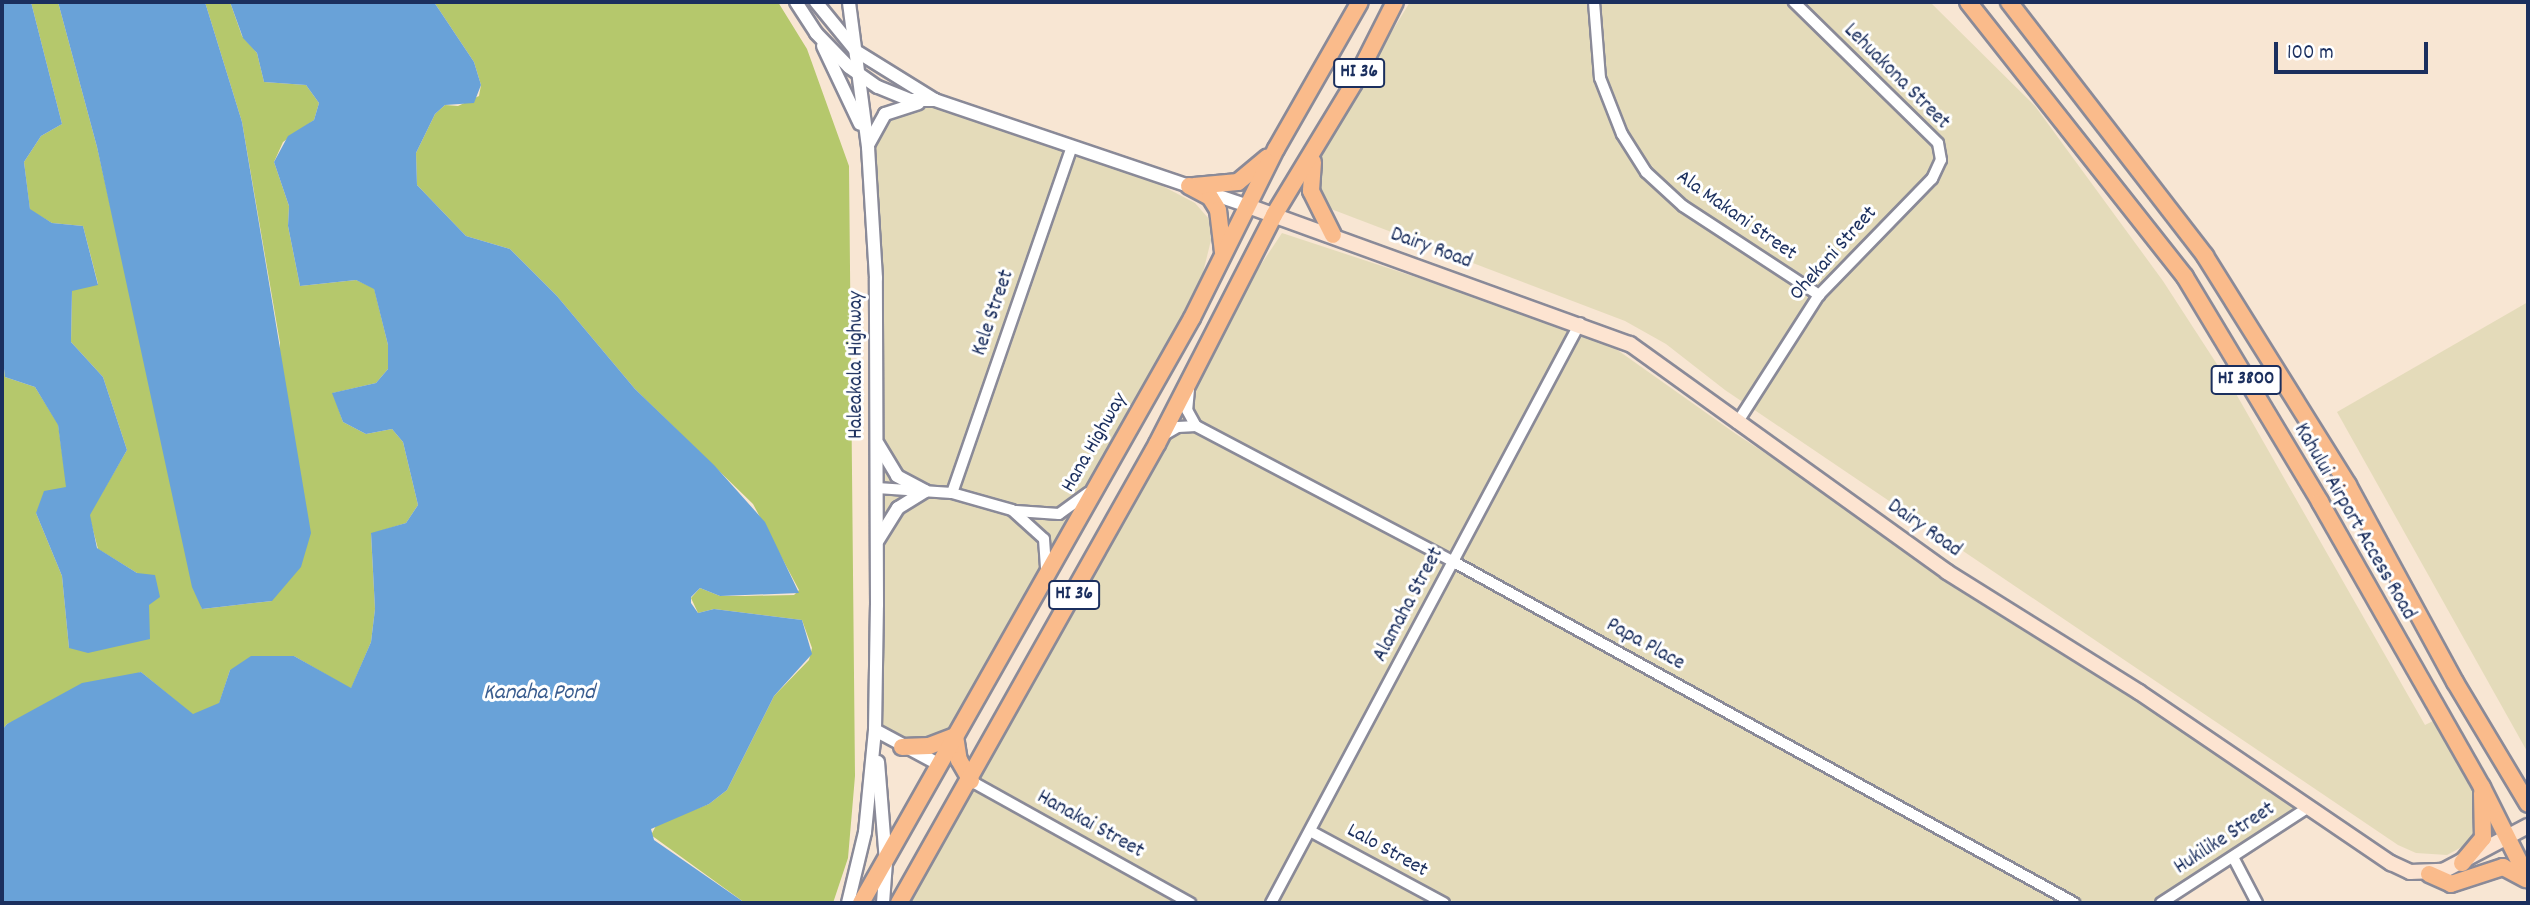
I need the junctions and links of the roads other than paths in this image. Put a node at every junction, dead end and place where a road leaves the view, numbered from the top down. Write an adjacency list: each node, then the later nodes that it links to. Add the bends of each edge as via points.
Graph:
1 (796, 2): 11 (street)
2 (806, 2): 12 (street, via 830,36)
3 (816, 2): 12 (street)
4 (849, 2): 12 (street, Haleakala Highway)
5 (1360, 2): 19 (main road, Hana Highway / HI 36)
6 (1395, 2): 16 (main road, HI 36)
7 (1594, 2): 26 (street, Ala Makani Street, via 1600,78 1622,134 1646,173 1682,206)
8 (1794, 2): 20 (street, Lehuakona Street, via 1938,143)
9 (1968, 2): 46 (main road, Kahului Airport Access Road / HI 3800, via 2185,277)
10 (2009, 2): 47 (main road, Kahului Airport Access Road / HI 3800, via 2205,256 2348,485 2455,681)
11 (816, 33): 14 (street); 18 (street, via 848,92)
12 (848, 36): 13 (street, Haleakala Highway)
13 (856, 51): 14 (street, Haleakala Highway); 15 (street)
14 (860, 75): 15 (street, via 910,100); 18 (street, Haleakala Highway)
15 (935, 100): 17 (street); 18 (street, via 889,111 877,123)
16 (1320, 143): 23 (main road, HI 36); 24 (main road, via 1309,184)
17 (1072, 146): 21 (street); 36 (street, Kele Street)
18 (868, 147): 31 (street, Haleakala Highway, via 876,278)
19 (1276, 149): 21 (main road, via 1255,172 1238,181); 22 (main road, Hana Highway / HI 36)
20 (1940, 151): 26 (street, Ohekani Street, via 1932,179)
21 (1189, 186): 22 (street); 25 (main road, via 1210,197 1221,218 1224,248)
22 (1248, 206): 23 (main road, Dairy Road); 25 (main road, Hana Highway / HI 36)
23 (1274, 215): 24 (main road, Dairy Road); 28 (main road, HI 36)
24 (1333, 235): 27 (main road, Dairy Road)
25 (1217, 271): 33 (main road, Hana Highway / HI 36)
26 (1819, 295): 29 (street, Ohekani Street)
27 (1580, 323): 29 (main road, Dairy Road, via 1636,348); 39 (street, Alamaha Street)
28 (1189, 385): 30 (street, via 1187,410); 32 (main road, HI 36)
29 (1737, 424): 49 (main road, Dairy Road, via 1947,572 2139,692)
30 (1196, 426): 32 (street, via 1174,429); 39 (street, Papa Place)
31 (876, 439): 34 (street, Haleakala Highway); 35 (street, via 897,476)
32 (1157, 444): 45 (main road, HI 36)
33 (1096, 484): 37 (street, via 1063,513); 40 (main road, Hana Highway / HI 36)
34 (877, 488): 35 (street); 38 (street, Haleakala Highway)
35 (925, 491): 36 (street); 38 (street, via 898,508)
36 (952, 494): 37 (street)
37 (1012, 510): 40 (street, via 1044,539 1048,553)
38 (877, 543): 41 (street, Haleakala Highway)
39 (1454, 562): 51 (street, Alamaha Street); 65 (street, Papa Place)
40 (1044, 577): 42 (main road, Hana Highway / HI 36)
41 (875, 730): 43 (street); 54 (street, Haleakala Highway); 58 (street, Haleakala Highway, via 865,832)
42 (956, 736): 43 (main road, via 929,746); 44 (main road, Hana Highway / HI 36); 45 (main road, via 959,760)
43 (902, 747): 44 (street)
44 (940, 765): 45 (main road); 54 (main road, Hana Highway / HI 36)
45 (971, 781): 61 (main road, HI 36); 62 (street, Hanakai Street)
46 (2482, 787): 52 (main road, Kahului Airport Access Road / HI 3800); 55 (main road, via 2483,838)
47 (2524, 792): 48 (main road, Kahului Airport Access Road / HI 3800)
48 (2528, 804)
49 (2309, 807): 53 (street, Hukilike Street); 56 (main road, Dairy Road, via 2391,863)
50 (2528, 826): 52 (main road)
51 (1312, 832): 63 (street, Alamaha Street); 64 (street, Lalo Street)
52 (2506, 838): 55 (main road); 57 (main road, Kahului Airport Access Road)
53 (2234, 859): 66 (street, Hukilike Street); 67 (street)
54 (886, 862): 59 (main road, Hana Highway / HI 36); 60 (street, Haleakala Highway)
55 (2462, 863): 56 (main road)
56 (2430, 874): 57 (main road, via 2451,884 2493,868 2509,867)
57 (2528, 881)
58 (848, 903)
59 (861, 903)
60 (883, 903)
61 (899, 903)
62 (1190, 903)
63 (1271, 903)
64 (1444, 903)
65 (2074, 903)
66 (2161, 903)
67 (2257, 903)

